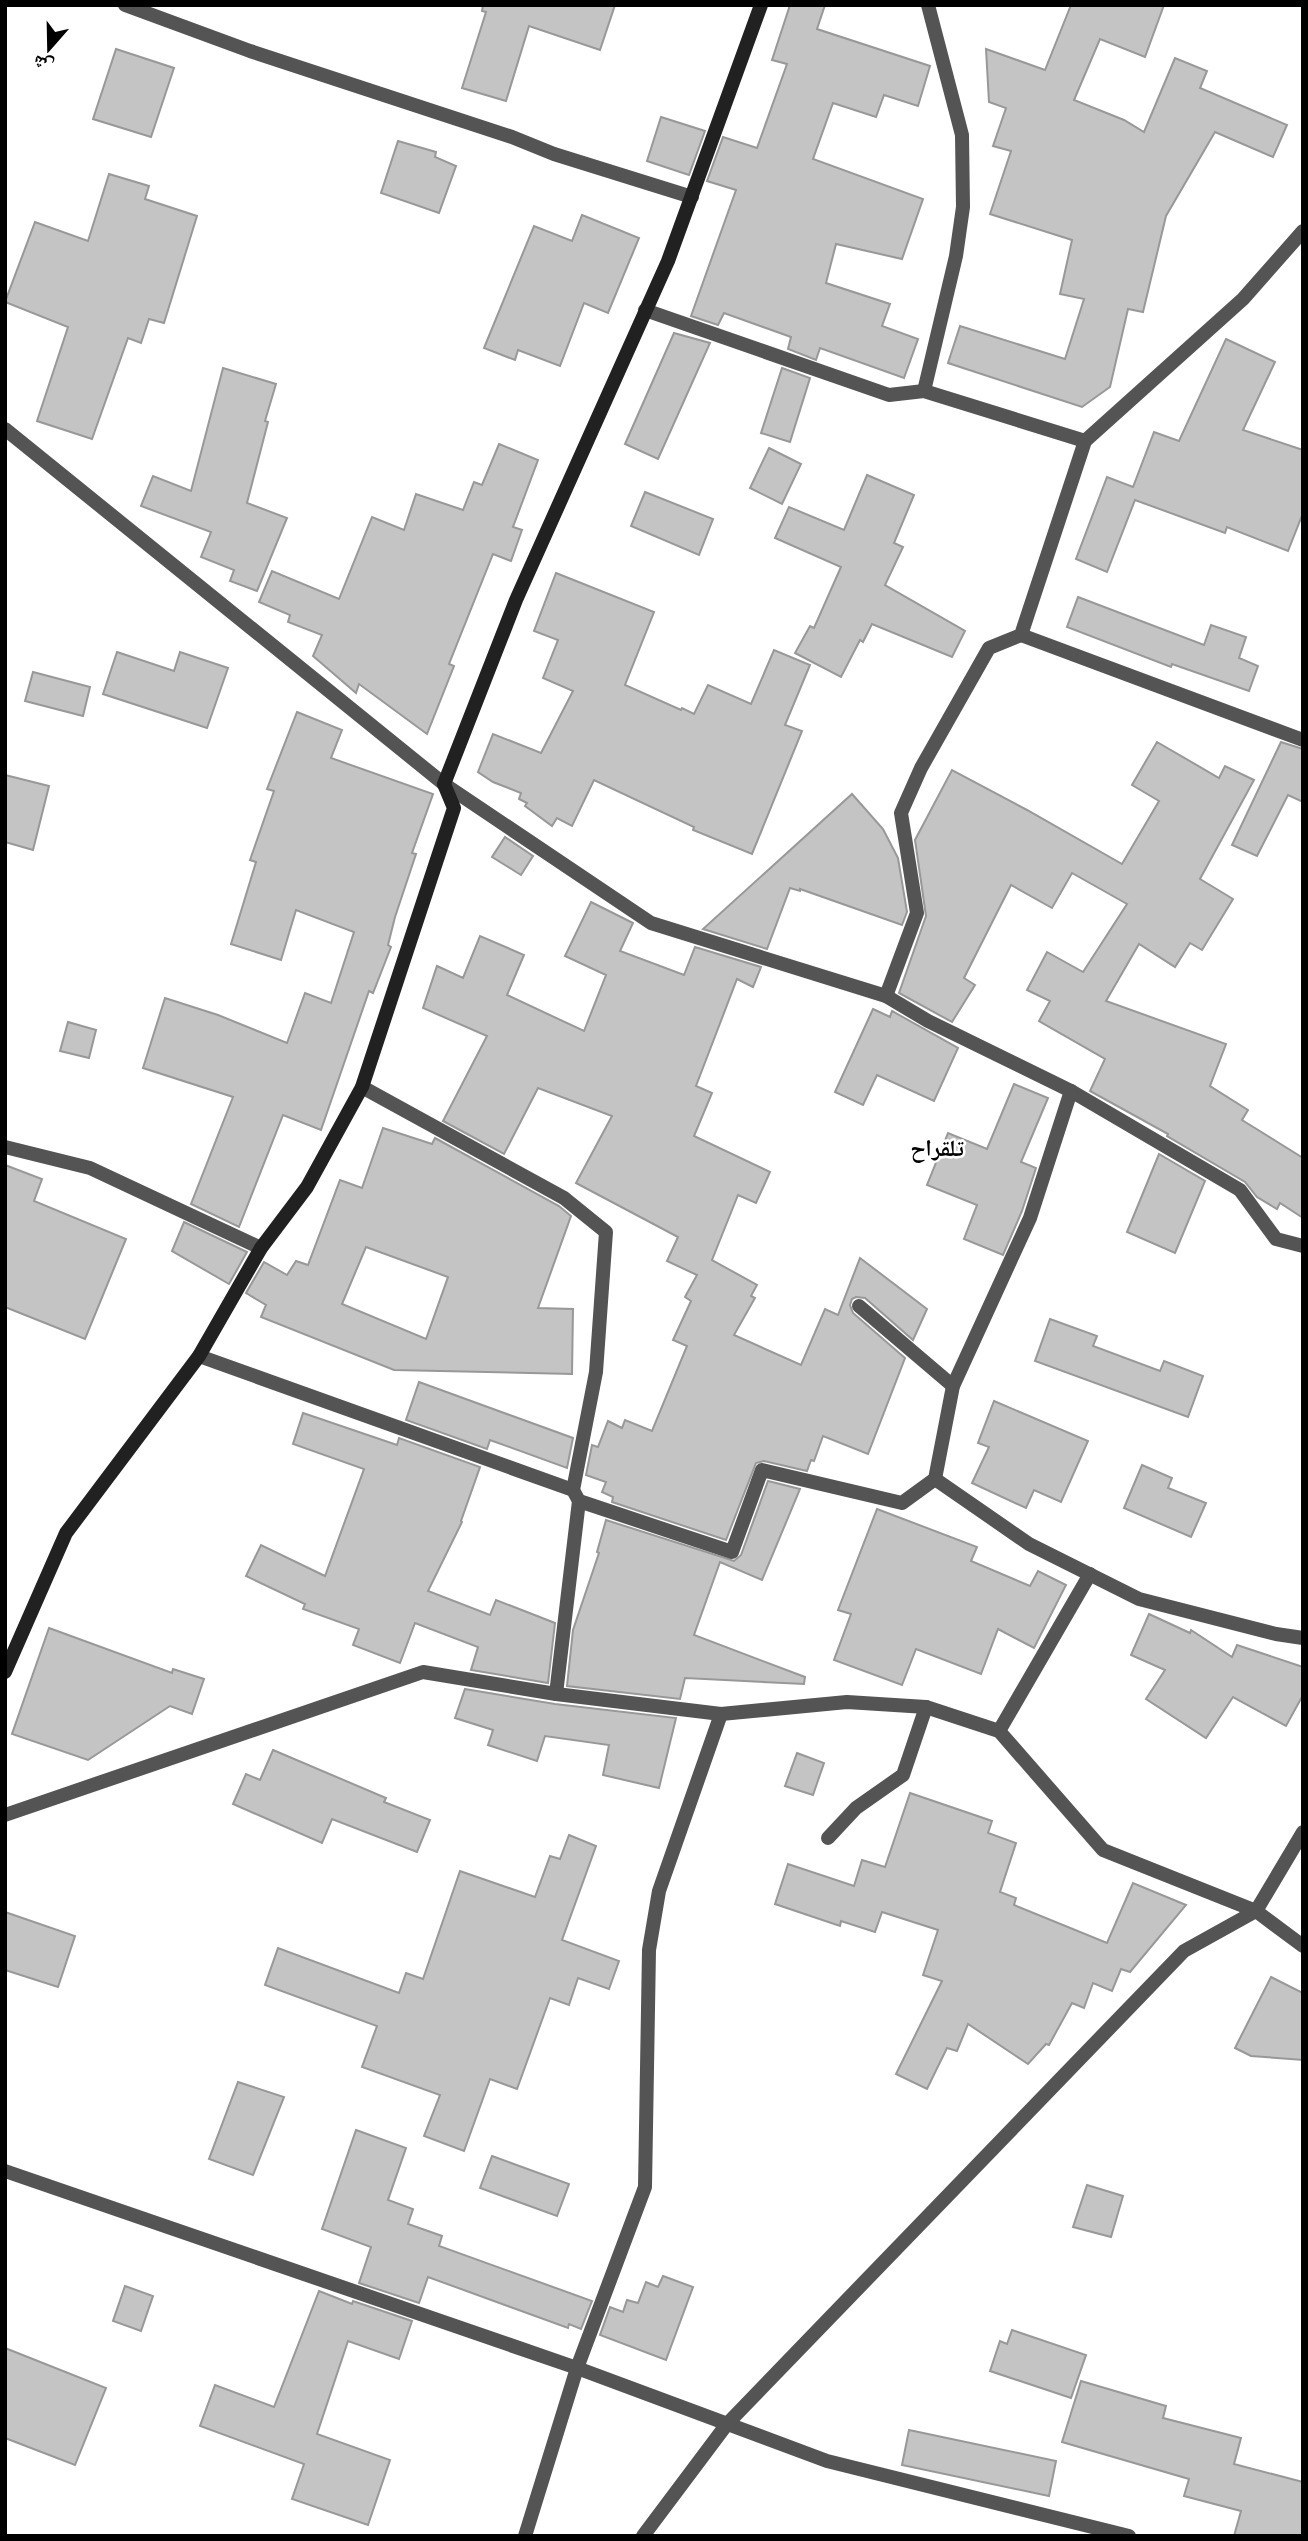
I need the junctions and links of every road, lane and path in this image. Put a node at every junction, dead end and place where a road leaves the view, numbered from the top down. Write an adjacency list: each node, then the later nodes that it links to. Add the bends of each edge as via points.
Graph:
1 (125, 5): 4 (street, via 554,154)
2 (761, 5): 4 (street)
3 (928, 5): 7 (street, via 962,135 963,207)
4 (692, 197): 6 (street)
5 (1303, 231): 9 (street, via 1243,299)
6 (645, 310): 7 (street, via 889,395); 12 (street, via 516,600)
7 (924, 391): 9 (street)
8 (5, 429): 12 (street)
9 (1085, 441): 10 (street)
10 (1021, 635): 11 (street); 13 (street, via 989,648 921,768 901,813 916,913)
11 (1303, 740)
12 (444, 784): 13 (street, via 651,923); 14 (street, via 454,808)
13 (886, 996): 15 (street)
14 (362, 1087): 18 (street, via 307,1187); 23 (street, via 564,1198 606,1232 596,1372)
15 (1071, 1091): 17 (street, via 1240,1190 1276,1239); 21 (street, via 1030,1218)
16 (5, 1147): 18 (street, via 90,1168)
17 (1303, 1246)
18 (261, 1248): 20 (street)
19 (859, 1306): 21 (street)
20 (199, 1356): 23 (street); 26 (street, via 66,1533)
21 (953, 1386): 22 (street)
22 (935, 1479): 23 (street, via 902,1503 762,1470 732,1552); 24 (street, via 1029,1544)
23 (576, 1495): 27 (street)
24 (1090, 1574): 25 (street, via 1139,1599); 30 (street)
25 (1303, 1639)
26 (5, 1672)
27 (556, 1694): 29 (street); 31 (street, via 422,1672)
28 (926, 1707): 29 (street, via 847,1702); 30 (street); 33 (street, via 903,1775 856,1808)
29 (721, 1714): 37 (street, via 659,1891 649,1950 645,2186)
30 (999, 1731): 34 (street, via 1103,1850)
31 (5, 1815)
32 (1303, 1832): 34 (street)
33 (828, 1838)
34 (1256, 1911): 35 (street); 38 (street, via 1184,1951)
35 (1303, 1946)
36 (5, 2171): 37 (street)
37 (577, 2368): 38 (street); 39 (street)
38 (727, 2424): 40 (street); 41 (street, via 827,2461)
39 (525, 2536)
40 (643, 2536)
41 (1129, 2536)

